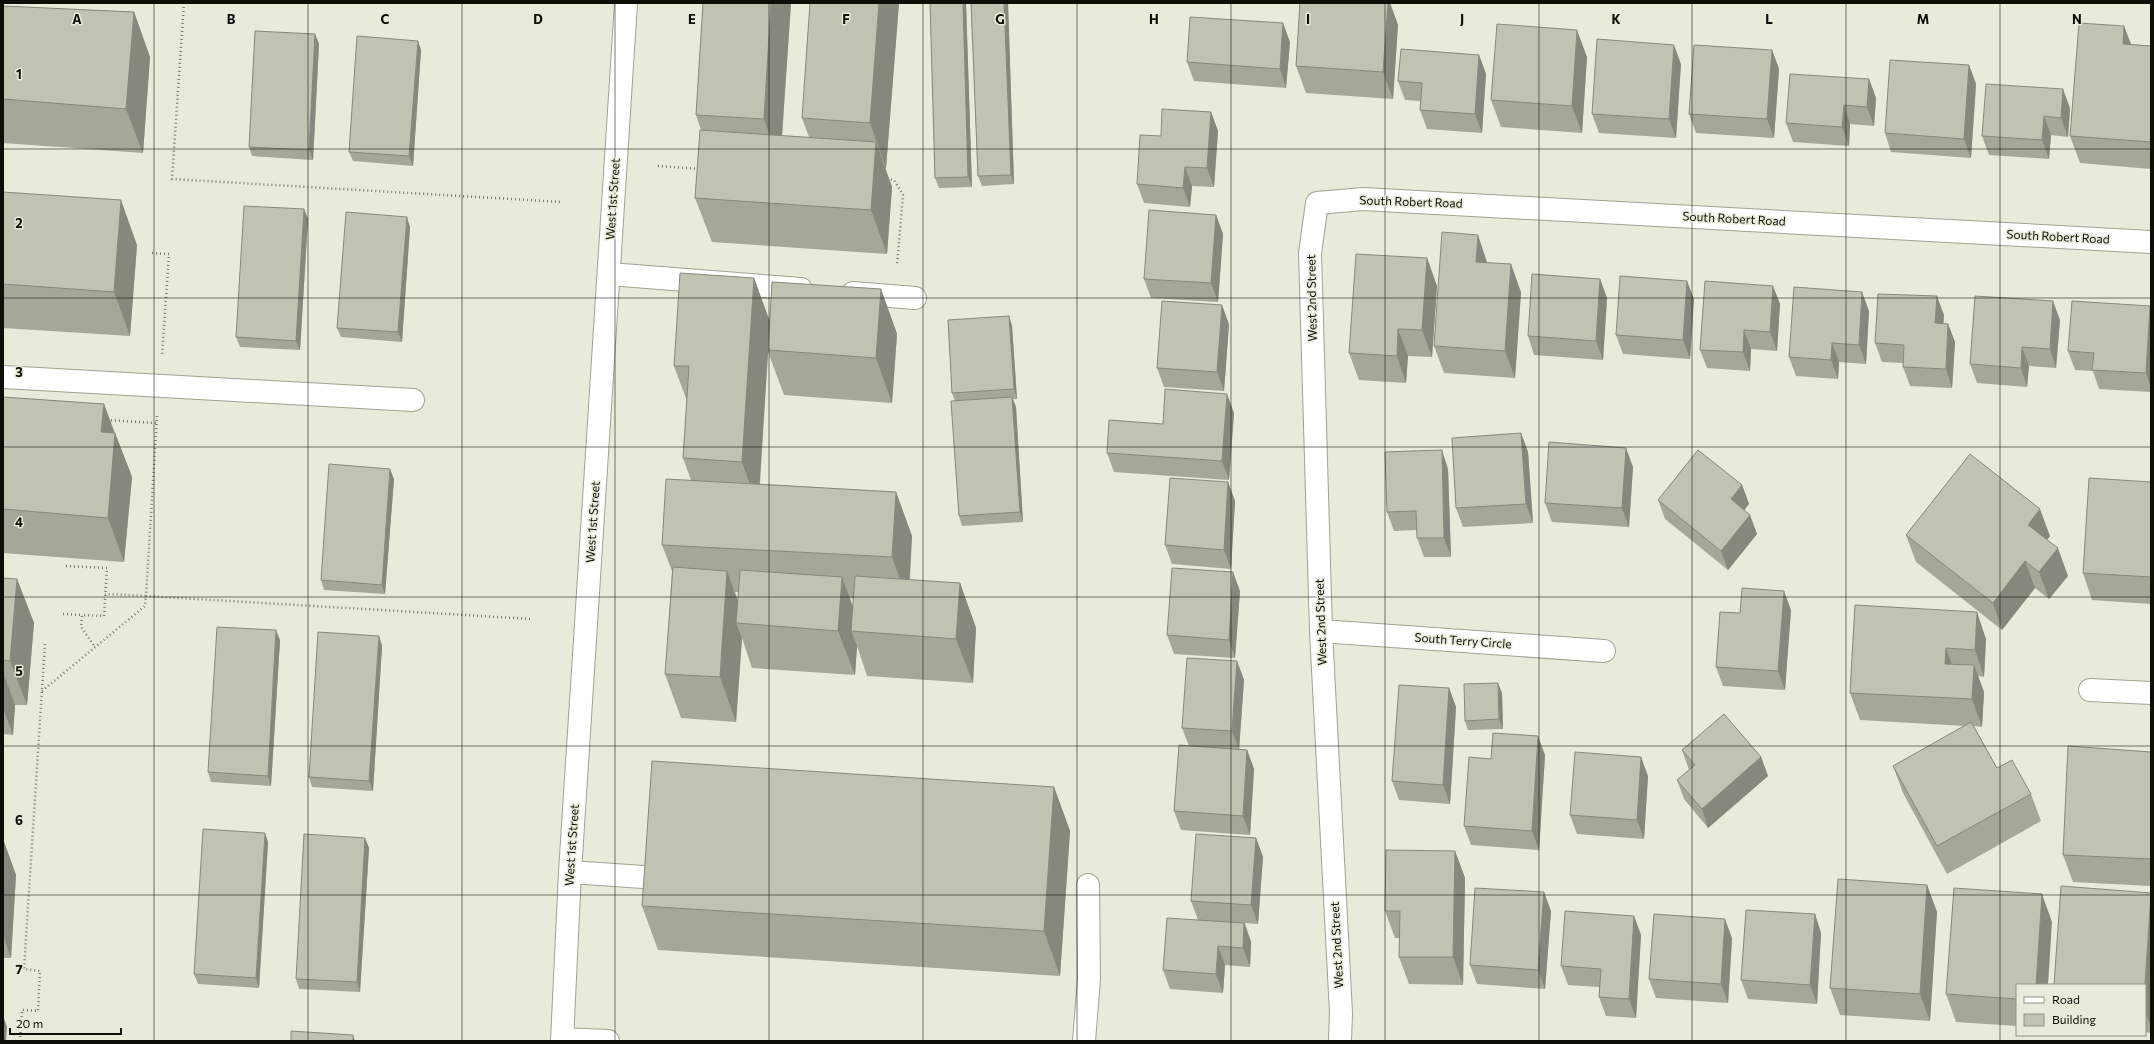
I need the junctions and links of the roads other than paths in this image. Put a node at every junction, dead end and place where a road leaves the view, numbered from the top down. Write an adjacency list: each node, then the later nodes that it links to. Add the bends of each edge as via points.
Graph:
1 (626, 3): 4 (street, West 1st Street)
2 (1317, 203): 3 (street, South Robert Road, via 1364,199); 8 (street, West 2nd Street, via 1310,253)
3 (2151, 242)
4 (609, 274): 5 (street); 12 (street, West 1st Street)
5 (915, 298)
6 (3, 377): 7 (street)
7 (413, 400)
8 (1321, 631): 9 (street, South Terry Circle); 18 (street, West 2nd Street, via 1341,1013)
9 (1604, 651)
10 (2090, 690): 11 (street)
11 (2151, 693)
12 (570, 872): 13 (street); 15 (street, West 1st Street)
13 (658, 878)
14 (1088, 885): 17 (street, via 1089,979)
15 (562, 1040): 16 (street)
16 (608, 1041)
17 (1084, 1041)
18 (1340, 1041)

